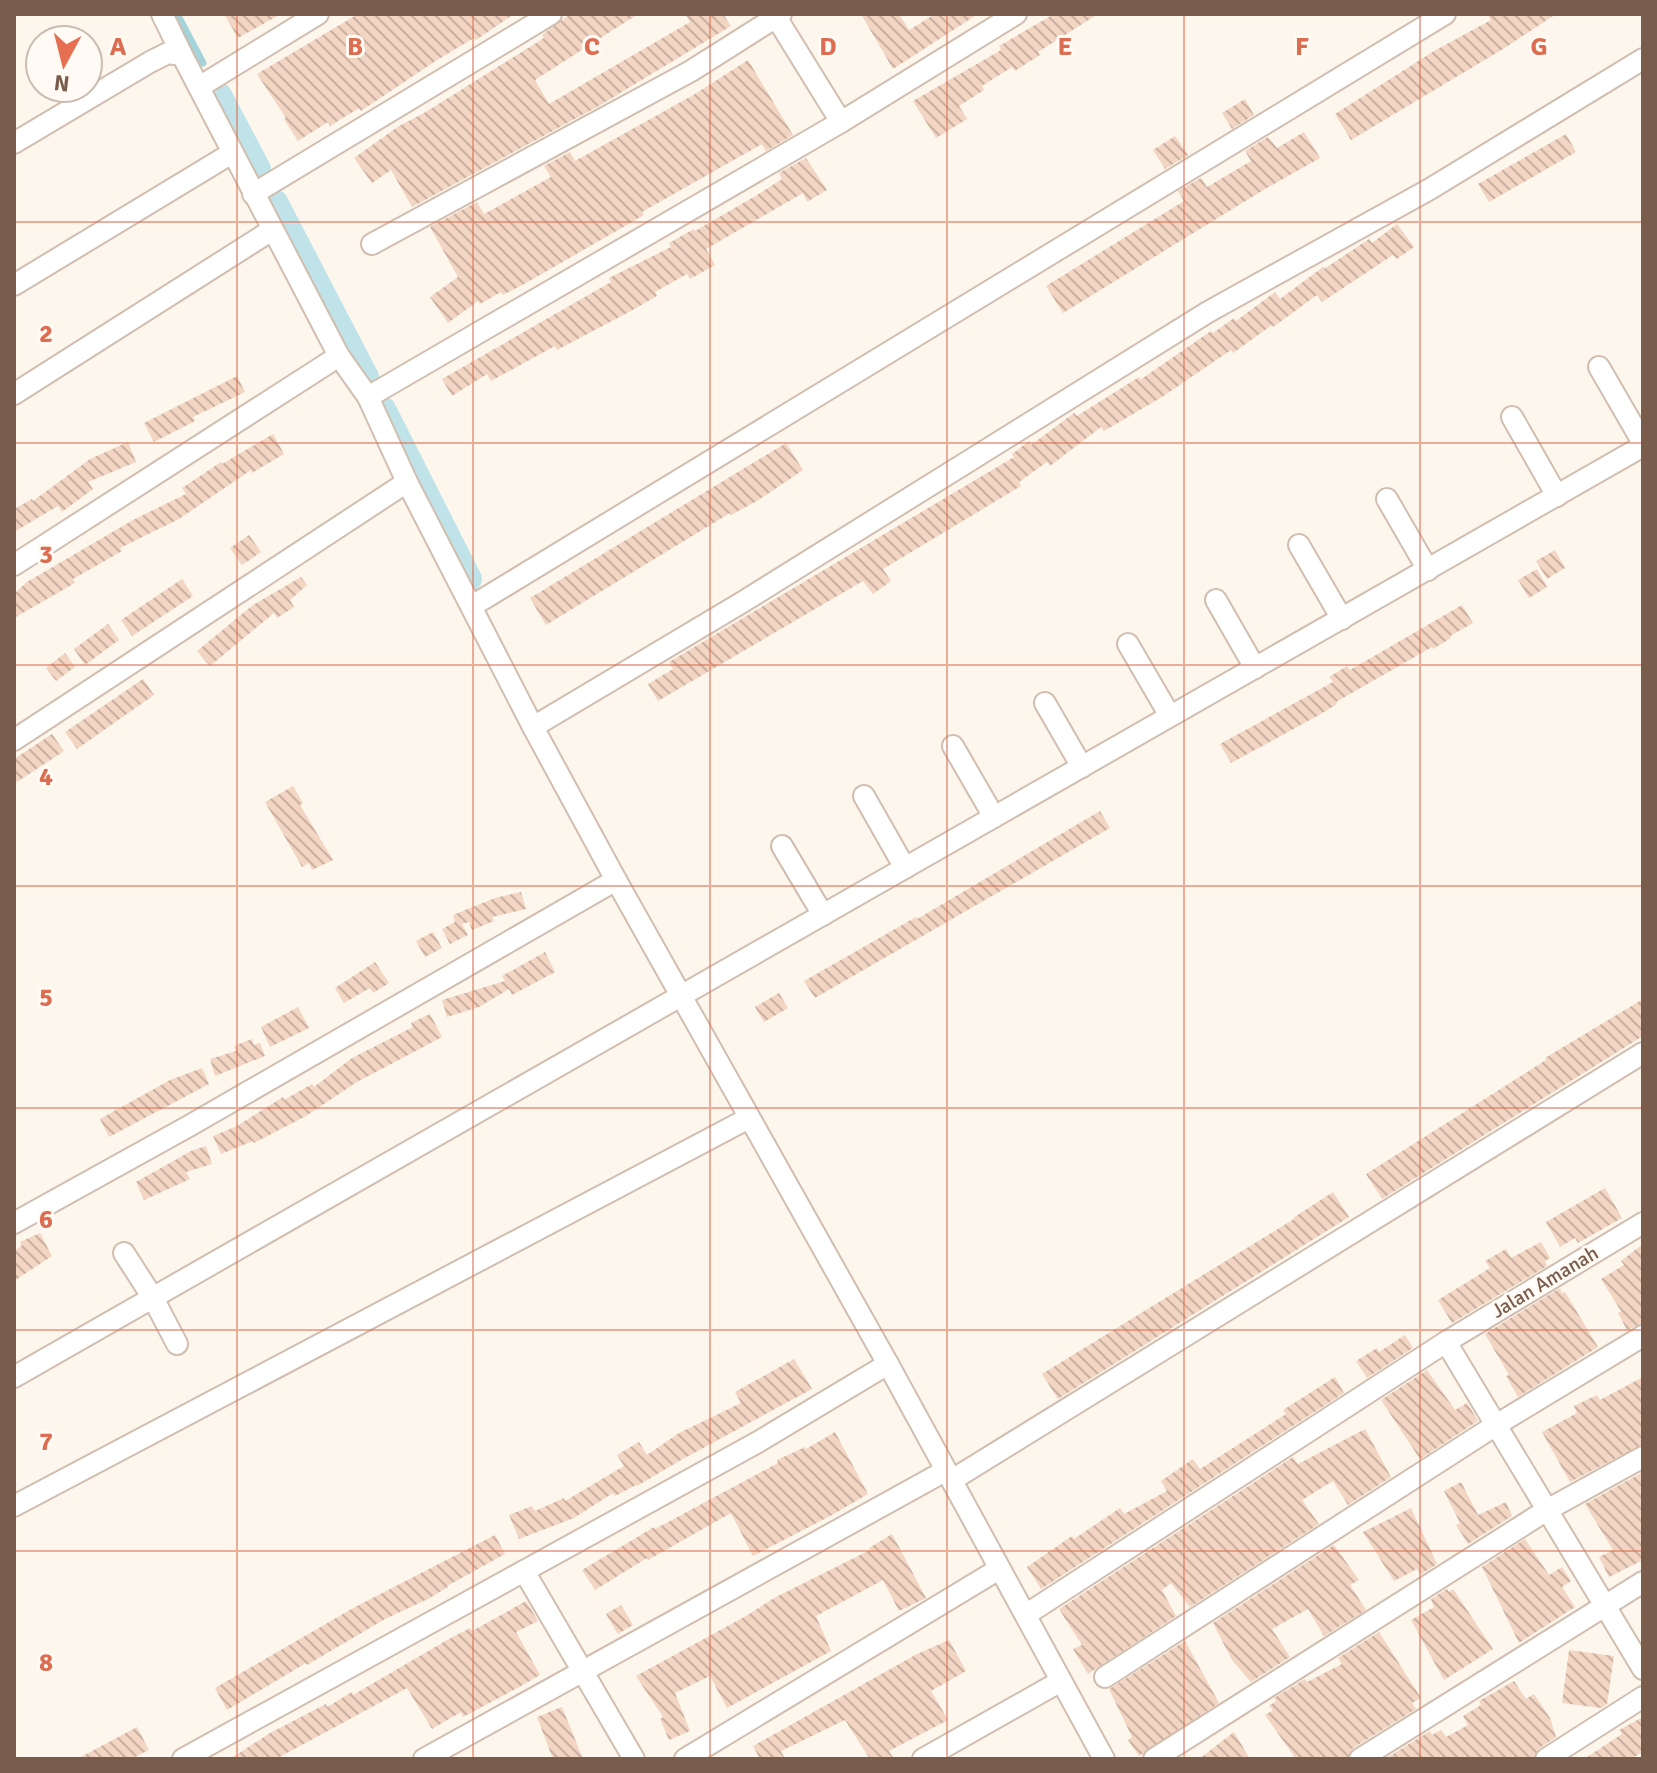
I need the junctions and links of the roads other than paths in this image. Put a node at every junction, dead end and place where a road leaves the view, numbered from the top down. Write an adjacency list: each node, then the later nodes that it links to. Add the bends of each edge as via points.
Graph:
1 (162, 14): 7 (street)
2 (318, 14): 9 (street)
3 (551, 14): 13 (street)
4 (1016, 14): 10 (street)
5 (1445, 14): 30 (street)
6 (778, 16): 10 (street); 15 (street, via 691,71)
7 (175, 54): 9 (street); 11 (street)
8 (1643, 59): 36 (street, via 1430,189 1208,312)
9 (199, 87): 12 (street)
10 (841, 122): 20 (street)
11 (14, 143)
12 (232, 153): 13 (street); 16 (street)
13 (253, 194): 14 (street)
14 (272, 230): 17 (street); 19 (street)
15 (372, 244)
16 (14, 285)
17 (339, 356): 20 (street); 27 (street)
18 (1599, 367): 22 (street)
19 (14, 394)
20 (368, 397): 23 (street)
21 (1512, 417): 24 (street)
22 (1643, 445): 24 (street)
23 (407, 482): 30 (street); 37 (street)
24 (1557, 496): 28 (street)
25 (1387, 499): 28 (street)
26 (1299, 545): 31 (street)
27 (14, 565)
28 (1428, 570): 31 (street)
29 (1216, 600): 33 (street)
30 (472, 606): 36 (street)
31 (1342, 619): 33 (street)
32 (1128, 644): 35 (street)
33 (1255, 668): 35 (street)
34 (1045, 703): 39 (street)
35 (1170, 716): 39 (street)
36 (533, 727): 44 (street)
37 (14, 740)
38 (953, 746): 41 (street)
39 (1082, 767): 41 (street)
40 (864, 796): 43 (street)
41 (994, 817): 43 (street)
42 (782, 846): 45 (street)
43 (905, 868): 45 (street)
44 (616, 880): 46 (street); 49 (street)
45 (823, 915): 46 (street)
46 (682, 995): 48 (street); 52 (street)
47 (1643, 1053): 60 (street)
48 (749, 1118): 56 (street); 61 (street)
49 (14, 1223)
50 (1643, 1223): 54 (street, Jalan Amanah)
51 (124, 1253): 52 (street)
52 (153, 1298): 55 (street); 57 (street)
53 (1643, 1336): 58 (street)
54 (1446, 1342): 58 (street); 67 (street, Jalan Amanah)
55 (177, 1344)
56 (888, 1364): 60 (street); 64 (street)
57 (14, 1377)
58 (1496, 1425): 62 (street); 70 (street)
59 (1643, 1457): 62 (street)
60 (948, 1476): 63 (street); 69 (street)
61 (14, 1506)
62 (1547, 1510): 66 (street); 79 (street)
63 (999, 1569): 67 (street); 76 (street)
64 (524, 1571): 69 (street); 73 (street)
65 (1643, 1582): 66 (street)
66 (1605, 1607): 68 (street); 80 (street)
67 (1027, 1614): 71 (street)
68 (1643, 1669)
69 (583, 1671): 74 (street); 75 (street)
70 (1105, 1677)
71 (1061, 1681): 77 (street); 78 (street)
72 (1643, 1697): 81 (street)
73 (185, 1759)
74 (424, 1759)
75 (634, 1759)
76 (685, 1759)
77 (923, 1759)
78 (1104, 1759)
79 (1154, 1759)
80 (1360, 1759)
81 (1546, 1759)

